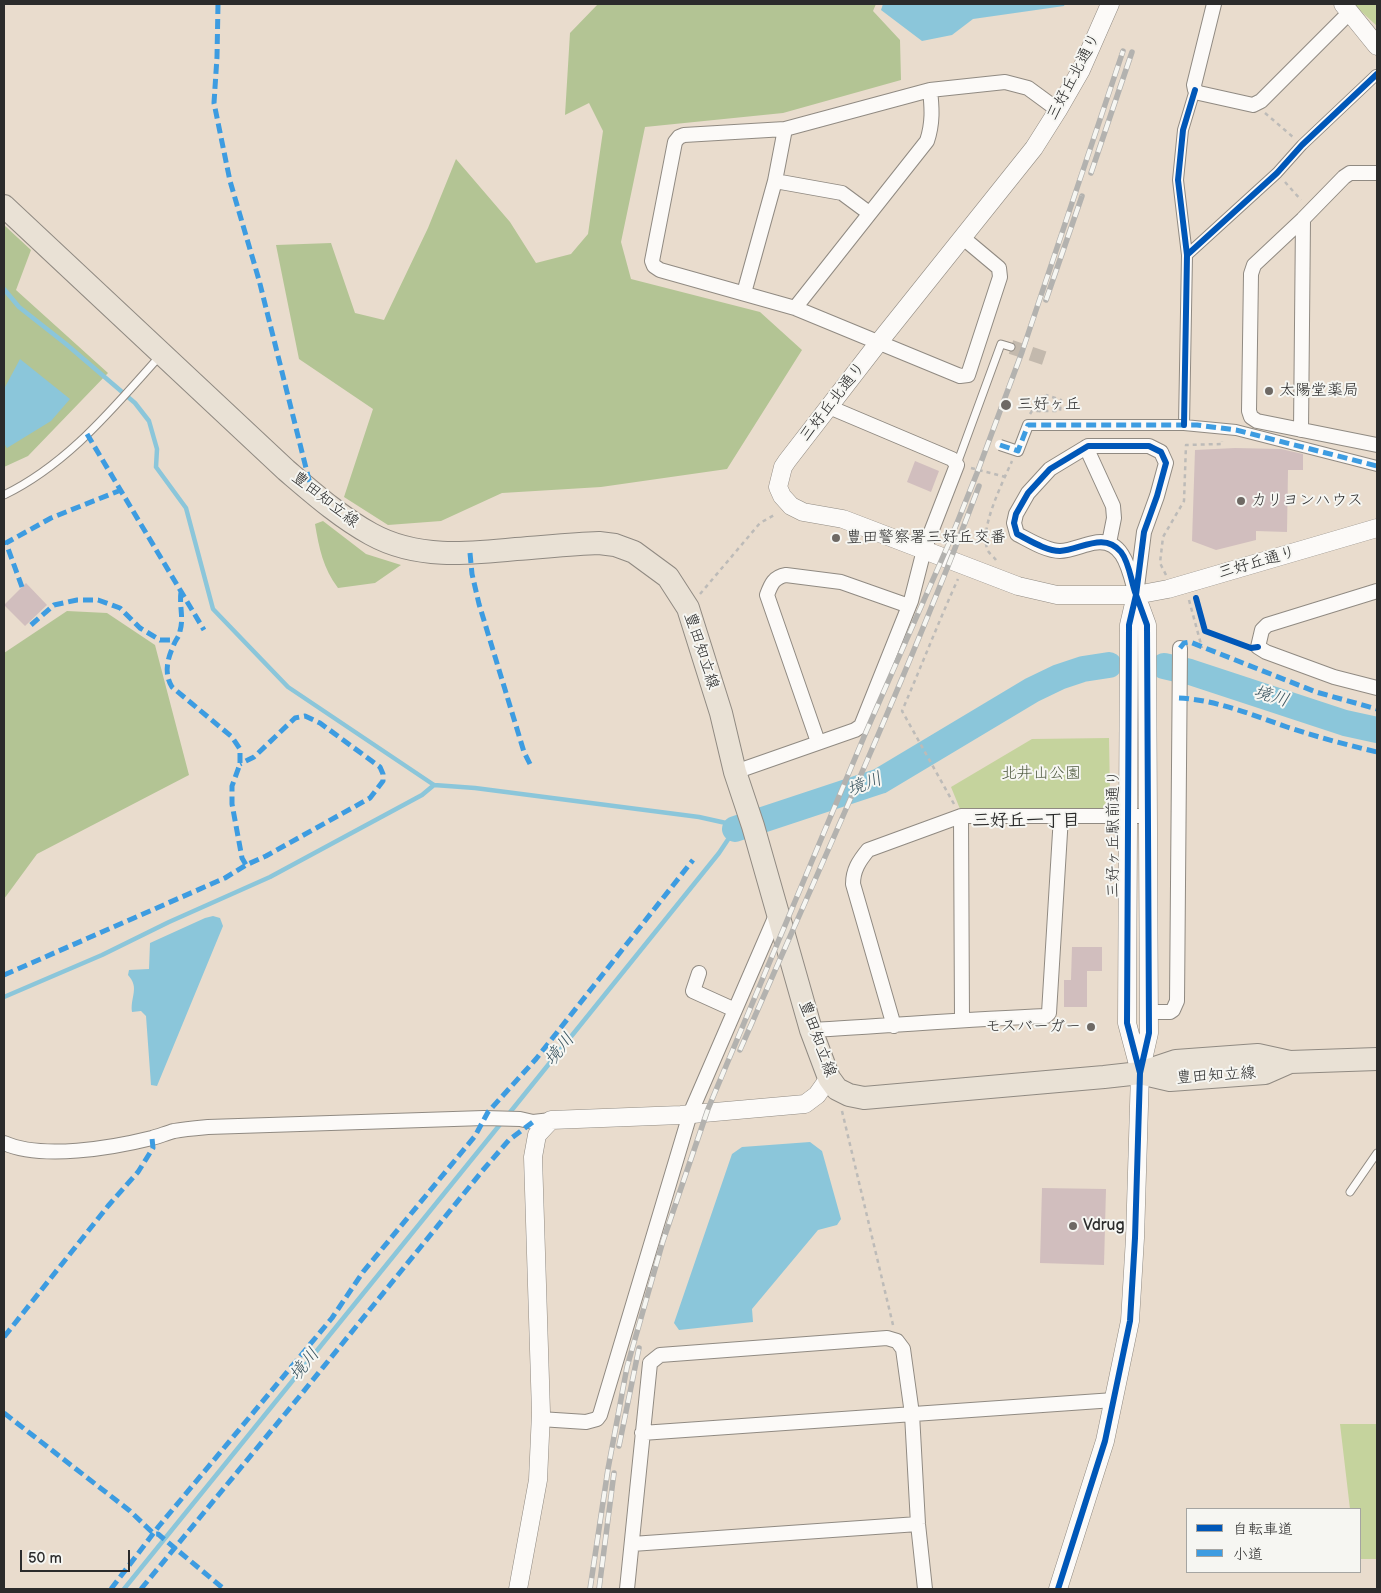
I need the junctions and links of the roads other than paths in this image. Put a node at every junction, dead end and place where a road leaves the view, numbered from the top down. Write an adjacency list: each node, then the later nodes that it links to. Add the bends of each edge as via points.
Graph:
1 (1110, 4): 8 (street, 三好丘北通り, via 1081,70)
2 (1214, 4): 7 (street)
3 (1347, 8): 4 (street); 7 (street, via 1256,104)
4 (1377, 46)
5 (1376, 75): 16 (street, via 1277,173)
6 (930, 90): 8 (street, via 1005,82 1028,88); 9 (street); 13 (street, via 932,114 927,141)
7 (1195, 90): 16 (street, via 1183,130 1178,180)
8 (1058, 110): 15 (street, 三好丘北通り, via 1034,148)
9 (785, 129): 11 (street); 17 (street, via 684,136 675,142 652,261 654,266)
10 (1377, 173): 14 (street, via 1350,173)
11 (775, 181): 13 (street, via 842,193); 17 (street)
12 (4, 206): 21 (main road, 豊田知立線)
13 (869, 213): 18 (street)
14 (1307, 216): 24 (street); 24 (street, via 1254,265 1251,274 1249,411 1256,421)
15 (962, 237): 19 (street, 三好丘北通り); 19 (street, via 999,268 1000,277 968,375 960,376)
16 (1187, 255): 23 (street)
17 (744, 293): 18 (street)
18 (795, 308): 19 (street)
19 (878, 342): 22 (street, 三好丘北通り)
20 (1011, 347): 28 (lane, via 1001,344)
21 (162, 353): 30 (lane, via 68,453 38,476); 40 (main road, 豊田知立線, via 321,500 354,524 390,543 419,551 470,554 600,543 634,552 668,577 688,608)
22 (829, 407): 28 (street, via 952,459); 33 (street, 三好丘北通り, via 783,467 778,487 782,496 803,512 843,519)
23 (1184, 425): 25 (street, bridge, via 1034,424 1028,425 1018,451); 29 (street, via 1236,430)
24 (1301, 430): 26 (street)
25 (1000, 445)
26 (1377, 445)
27 (1086, 447): 32 (street, via 1113,506); 32 (street, via 1050,469 1028,493 1014,523 1017,534 1060,551 1097,542); 35 (street, via 1149,446 1160,452 1166,463 1144,532)
28 (957, 465): 33 (street)
29 (1377, 466)
30 (4, 495)
31 (1377, 528): 35 (street, 三好丘通り, via 1211,577)
32 (1109, 543): 35 (street, via 1125,558)
33 (924, 550): 35 (street, via 1018,586 1057,595); 36 (street)
34 (1377, 591): 38 (street, via 1267,625 1262,630 1258,647 1334,677)
35 (1136, 595): 43 (street, 三好ヶ丘駅前通り, via 1129,625); 44 (street, via 1147,624)
36 (909, 606): 39 (street, via 860,726); 39 (street, via 842,582 786,575 778,576 771,584 767,594)
37 (1180, 648): 48 (street, via 1177,1001 1170,1012)
38 (1377, 688)
39 (818, 742): 40 (street)
40 (739, 782): 45 (main road, 豊田知立線)
41 (961, 816): 42 (street); 49 (street); 50 (street, via 868,850 853,874 853,884)
42 (1061, 816): 43 (street); 49 (street, via 1049,1013 1046,1016)
43 (1128, 816): 44 (street); 53 (street, 三好ヶ丘駅前通り, via 1127,1023)
44 (1148, 816): 48 (street)
45 (777, 913): 47 (street); 51 (main road, 豊田知立線)
46 (699, 973): 47 (street, via 693,991)
47 (735, 1010): 55 (street)
48 (1148, 1012): 53 (street, via 1149,1033)
49 (962, 1020): 50 (street)
50 (894, 1026): 51 (street)
51 (811, 1030): 54 (main road, 豊田知立線)
52 (1377, 1059): 53 (main road, 豊田知立線, via 1290,1062 1265,1073 1170,1080)
53 (1140, 1073): 54 (main road, 豊田知立線, via 864,1098 849,1095); 60 (street, via 1130,1320)
54 (833, 1084): 55 (street, via 805,1104)
55 (690, 1114): 56 (street); 62 (street, via 600,1415 586,1422)
56 (551, 1120): 57 (street, via 533,1122 520,1118 208,1127 175,1131 104,1148 74,1150 42,1151); 62 (street, via 537,1135 533,1157)
57 (4, 1143)
58 (1377, 1153): 59 (lane)
59 (1350, 1192)
60 (1114, 1400): 61 (street); 69 (street, via 1105,1441)
61 (912, 1414): 63 (street); 63 (street, via 903,1349 897,1341 886,1338 660,1355 650,1362); 64 (street)
62 (540, 1419): 66 (street, via 538,1480)
63 (642, 1434): 65 (street)
64 (918, 1524): 65 (street); 68 (street)
65 (632, 1544): 67 (street)
66 (518, 1589)
67 (627, 1589)
68 (925, 1589)
69 (1058, 1589)

